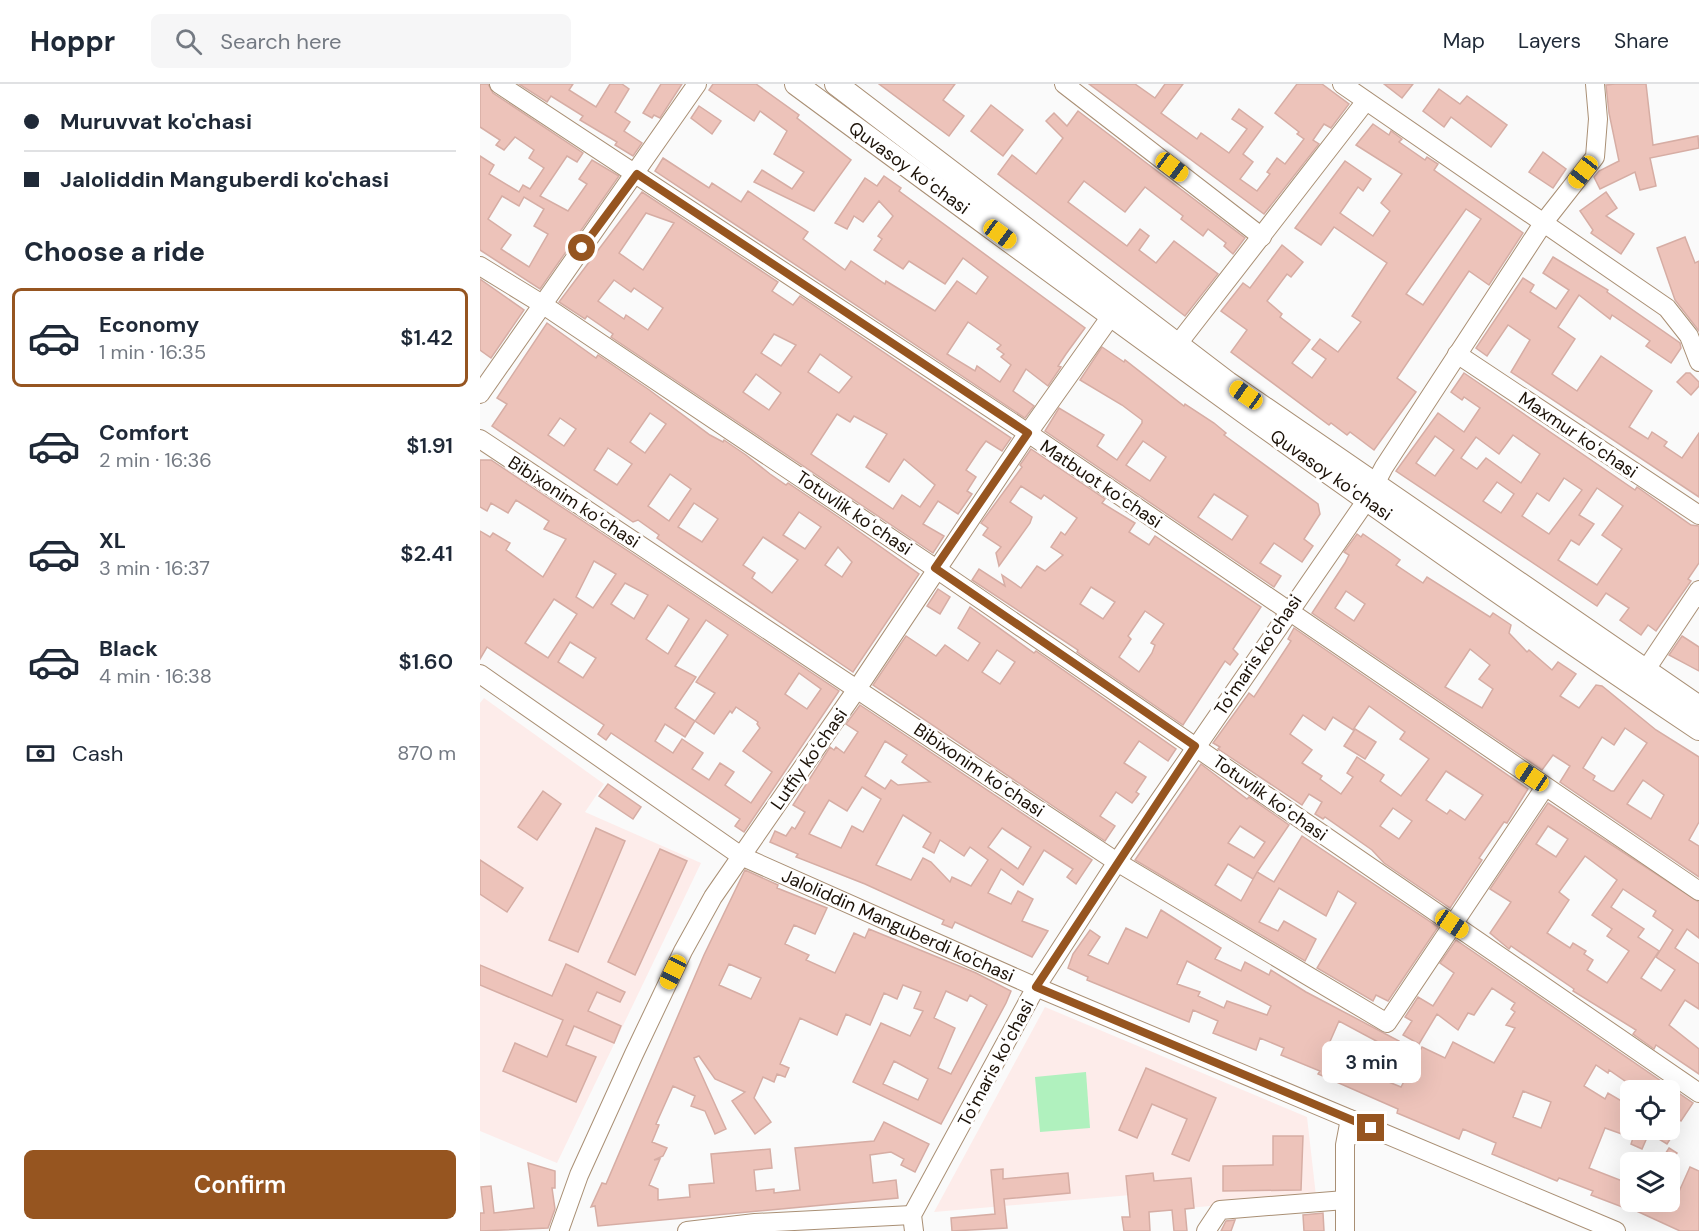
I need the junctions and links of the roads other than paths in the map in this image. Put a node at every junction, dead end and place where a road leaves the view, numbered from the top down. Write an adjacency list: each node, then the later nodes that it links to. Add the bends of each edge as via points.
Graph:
1 (499, 84): 9 (street, Matbuot koʻchasi)
2 (698, 84): 9 (street)
3 (796, 84): 14 (main road, Quvasoy koʻchasi)
4 (836, 84): 15 (main road, Quvasoy koʻchasi)
5 (1064, 84): 11 (street)
6 (1342, 84): 8 (street)
7 (1595, 84): 10 (street, Toʻmaris koʻchasi, via 1595,157)
8 (1366, 101): 10 (street); 11 (street)
9 (637, 174): 13 (street); 19 (street, Matbuot koʻchasi)
10 (1544, 222): 16 (street, Toʻmaris koʻchasi); 17 (street, via 1667,308 1689,336)
11 (1263, 237): 15 (street)
12 (480, 266): 13 (street, Totuvlik koʻchasi)
13 (542, 304): 18 (street); 23 (street, Totuvlik koʻchasi)
14 (1111, 316): 19 (street, Lutfiy koʻchasi); 21 (main road, Quvasoy koʻchasi)
15 (1184, 350): 21 (main road, Quvasoy koʻchasi)
16 (1457, 354): 21 (street, Toʻmaris koʻchasi); 22 (street, Maxmur koʻchasi)
17 (1699, 362)
18 (480, 394)
19 (1028, 433): 23 (street, Lutfiy koʻchasi); 25 (street, Matbuot koʻchasi)
20 (480, 439): 28 (street, Bibixonim koʻchasi)
21 (1370, 493): 25 (street, Toʻmaris koʻchasi); 26 (main road, Quvasoy koʻchasi); 30 (main road, Quvasoy koʻchasi)
22 (1699, 515)
23 (935, 568): 28 (street, Lutfiy koʻchasi); 31 (street, Totuvlik koʻchasi)
24 (1699, 590): 26 (street)
25 (1287, 611): 31 (street, Toʻmaris koʻchasi); 32 (street, Matbuot koʻchasi)
26 (1640, 668): 29 (main road, Quvasoy koʻchasi)
27 (480, 674): 33 (street, Jaloliddin Manguberdi ko'chasi)
28 (857, 689): 33 (street, Lutfiy koʻchasi); 34 (street, Bibixonim koʻchasi)
29 (1699, 707)
30 (1699, 729)
31 (1195, 746): 34 (street, Toʻmaris koʻchasi); 36 (street, Totuvlik koʻchasi)
32 (1545, 787): 35 (street, Matbuot koʻchasi); 36 (street)
33 (741, 856): 37 (street, Jaloliddin Manguberdi ko'chasi); 42 (street, Lutfiy koʻchasi, via 712,897 683,951 584,1165)
34 (1117, 862): 36 (street, Bibixonim koʻchasi, via 1386,1023); 37 (street, Toʻmaris koʻchasi)
35 (1699, 891)
36 (1452, 924): 38 (street, Totuvlik koʻchasi)
37 (1036, 987): 39 (street, Jaloliddin Manguberdi ko'chasi); 41 (street, Toʻmaris koʻchasi)
38 (1699, 1093)
39 (1350, 1119): 40 (street, via 1345,1145); 46 (street, Jaloliddin Manguberdi ko'chasi)
40 (1345, 1200): 44 (street, via 1220,1210); 45 (street)
41 (913, 1223): 43 (street, via 755,1223)
42 (559, 1231)
43 (687, 1231)
44 (1206, 1231)
45 (1345, 1231)
46 (1616, 1231)

